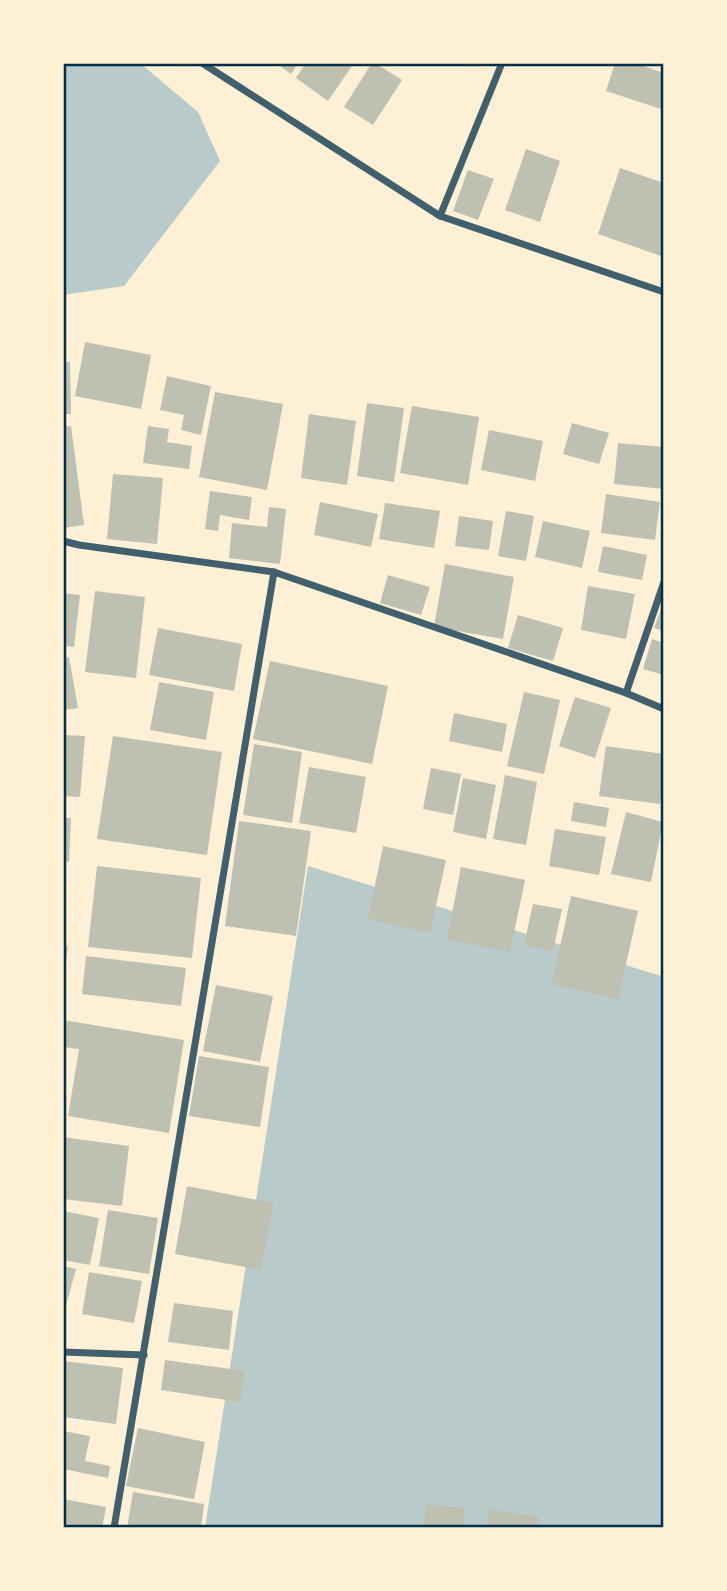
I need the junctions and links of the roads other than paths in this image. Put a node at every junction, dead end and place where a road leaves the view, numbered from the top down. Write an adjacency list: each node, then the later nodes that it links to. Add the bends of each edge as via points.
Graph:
1 (202, 63): 3 (street)
2 (502, 63): 3 (street)
3 (440, 216): 4 (street)
4 (664, 292)
5 (63, 541): 6 (street)
6 (274, 572): 8 (street); 11 (street)
7 (664, 582): 8 (street)
8 (626, 693): 9 (street)
9 (664, 709)
10 (63, 1352): 11 (street)
11 (144, 1355): 12 (street)
12 (114, 1528)

